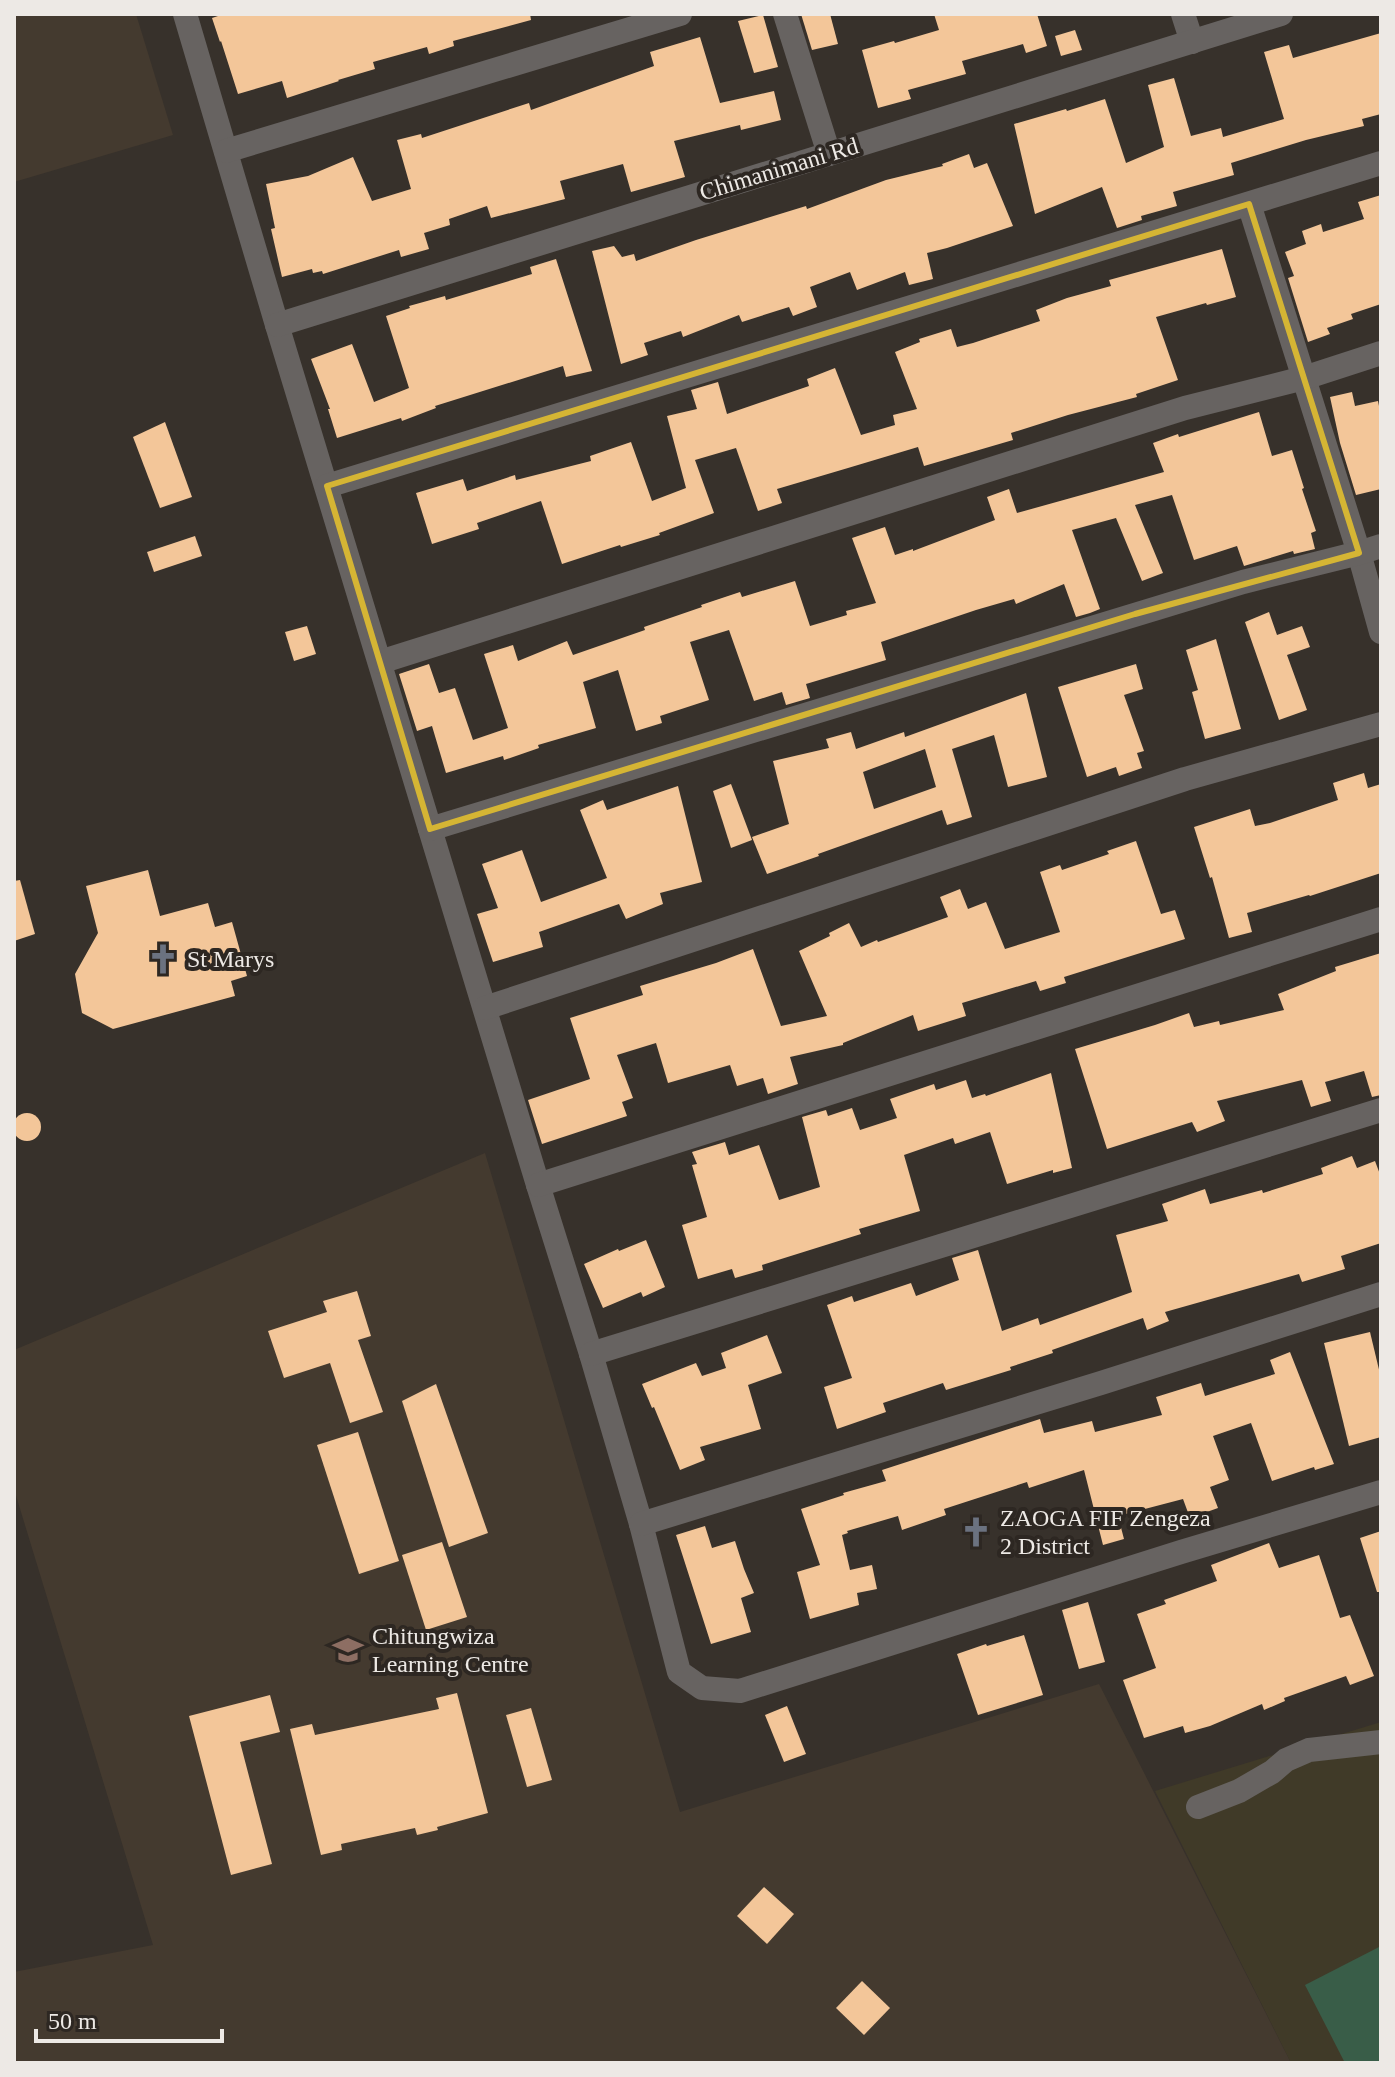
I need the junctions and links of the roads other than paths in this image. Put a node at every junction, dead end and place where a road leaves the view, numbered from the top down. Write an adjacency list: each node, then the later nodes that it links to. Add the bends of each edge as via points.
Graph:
1 (185, 14): 7 (street)
2 (680, 14): 7 (street)
3 (785, 14): 8 (street)
4 (1183, 14): 6 (street)
5 (1281, 14): 6 (street, Chimanimani Rd)
6 (1192, 42): 8 (street, Chimanimani Rd)
7 (226, 151): 11 (street)
8 (829, 154): 11 (street, Chimanimani Rd)
9 (1381, 163): 10 (street)
10 (1249, 204): 13 (street); 14 (street)
11 (277, 325): 14 (street)
12 (1381, 353): 13 (street)
13 (1304, 378): 15 (street); 17 (street, via 1185,408)
14 (327, 486): 17 (street)
15 (1370, 550): 16 (street); 19 (street, via 1243,582)
16 (1381, 632)
17 (380, 662): 19 (street)
18 (1381, 724): 21 (street, via 1185,779)
19 (430, 829): 21 (street)
20 (1381, 919): 23 (street)
21 (485, 1008): 23 (street)
22 (1381, 1110): 25 (street)
23 (538, 1185): 25 (street)
24 (1381, 1294): 27 (street)
25 (591, 1354): 27 (street)
26 (1381, 1492): 27 (street, via 740,1691 702,1688 679,1672)
27 (641, 1524)
28 (1381, 1742): 29 (street, via 1309,1750 1239,1791)
29 (1198, 1807)

